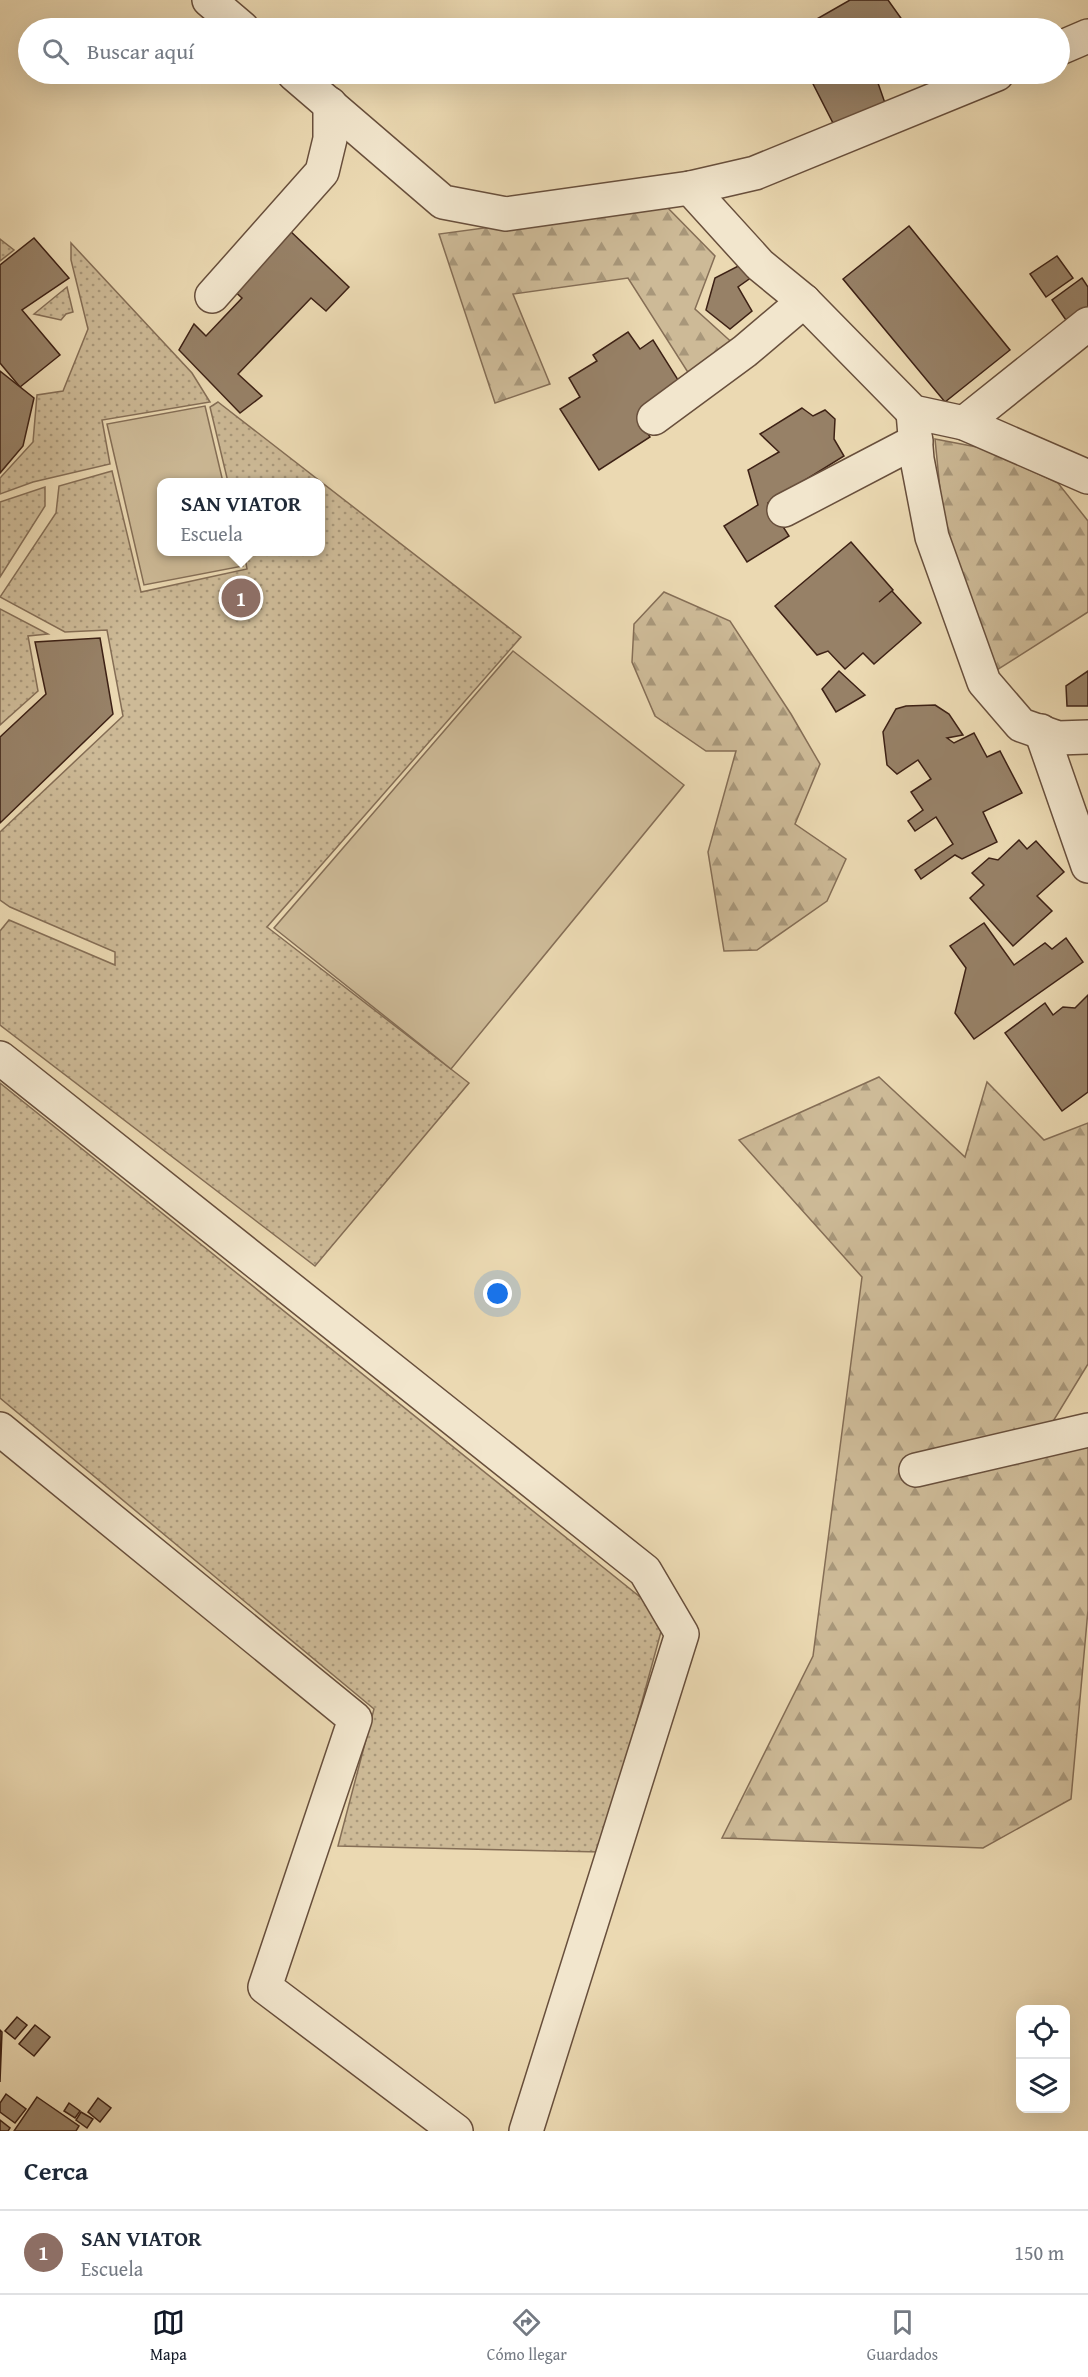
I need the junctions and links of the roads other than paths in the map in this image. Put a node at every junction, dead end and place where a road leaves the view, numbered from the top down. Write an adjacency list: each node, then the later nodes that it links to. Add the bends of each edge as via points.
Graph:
1 (209, 0): 2 (street)
2 (230, 18)
3 (1088, 36): 4 (street)
4 (1070, 43)
5 (306, 84): 7 (street)
6 (973, 84): 8 (street, via 755,173)
7 (330, 104): 8 (street, via 442,202 506,214); 9 (street, via 330,139 322,171)
8 (690, 188): 10 (street, via 759,265)
9 (212, 296)
10 (804, 301): 12 (street, via 745,351); 14 (street)
11 (1088, 324): 13 (street)
12 (654, 418)
13 (964, 423): 14 (street); 15 (street)
14 (915, 426): 16 (street); 17 (street, via 917,459 932,537 984,682 1021,725)
15 (1088, 477)
16 (784, 510)
17 (1041, 731): 18 (street, via 1058,738); 19 (street)
18 (1088, 737)
19 (1088, 866)
20 (0, 1058): 25 (street, via 645,1571 682,1634)
21 (0, 1429): 24 (street, via 355,1719 265,1987)
22 (1088, 1430): 23 (street)
23 (916, 1470)
24 (456, 2131)
25 (526, 2131)

